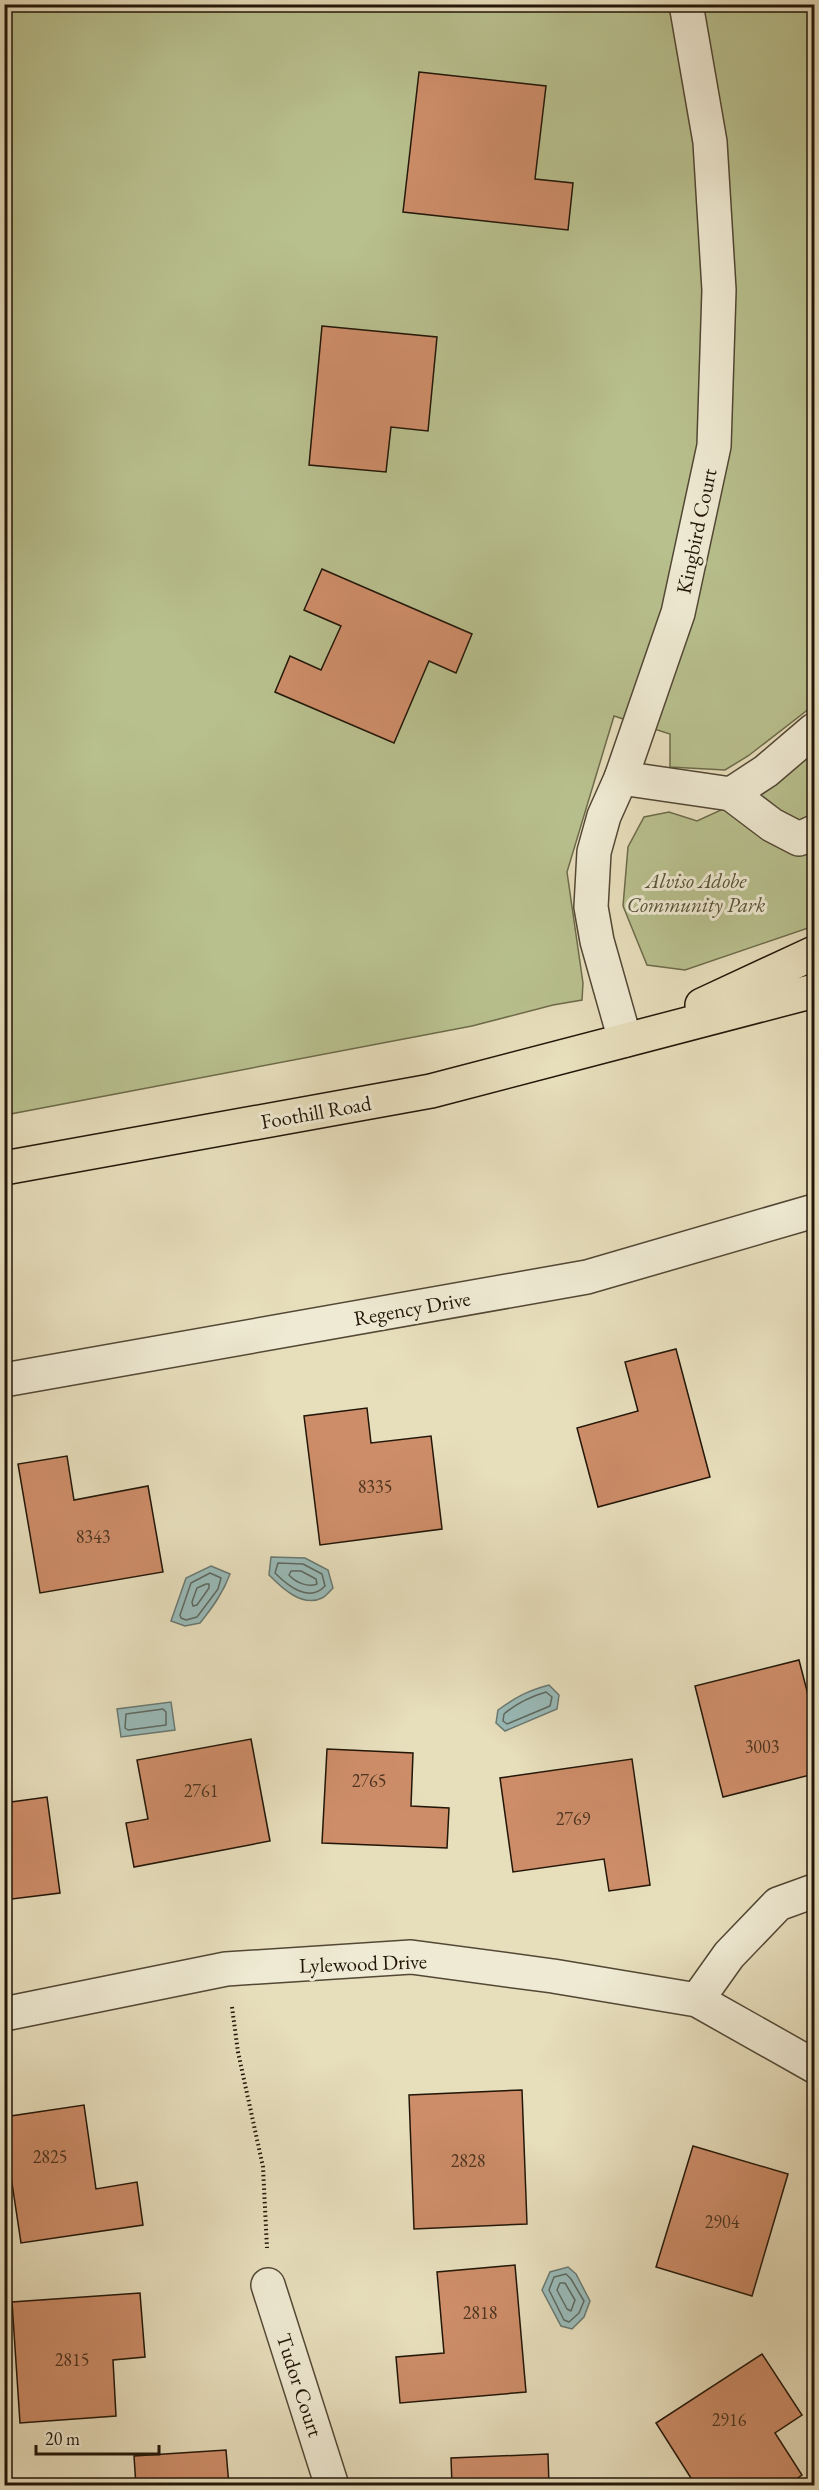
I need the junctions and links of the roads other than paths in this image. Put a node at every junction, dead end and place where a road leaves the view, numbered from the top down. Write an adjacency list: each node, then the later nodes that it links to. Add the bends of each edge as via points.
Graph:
1 (686, 4): 3 (street, Kingbird Court, via 711,154 719,290 714,446 678,613)
2 (814, 730): 4 (street, via 766,771)
3 (621, 778): 4 (street); 8 (street, Kingbird Court, via 594,852 591,907)
4 (731, 794): 5 (street, via 772,825 799,839)
5 (814, 832)
6 (814, 953): 8 (main road, Foothill Road)
7 (814, 991): 8 (main road, Foothill Road)
8 (625, 1041): 9 (main road, Foothill Road, via 431,1091)
9 (4, 1168)
10 (814, 1211): 11 (street, Regency Drive, via 587,1277)
11 (4, 1380)
12 (814, 1890): 13 (street, via 778,1904 729,1955)
13 (697, 2000): 14 (street, Lylewood Drive, via 411,1957 226,1969); 15 (street, Lylewood Drive)
14 (4, 2013)
15 (814, 2066)
16 (268, 2285): 17 (street, Tudor Court)
17 (332, 2486)

